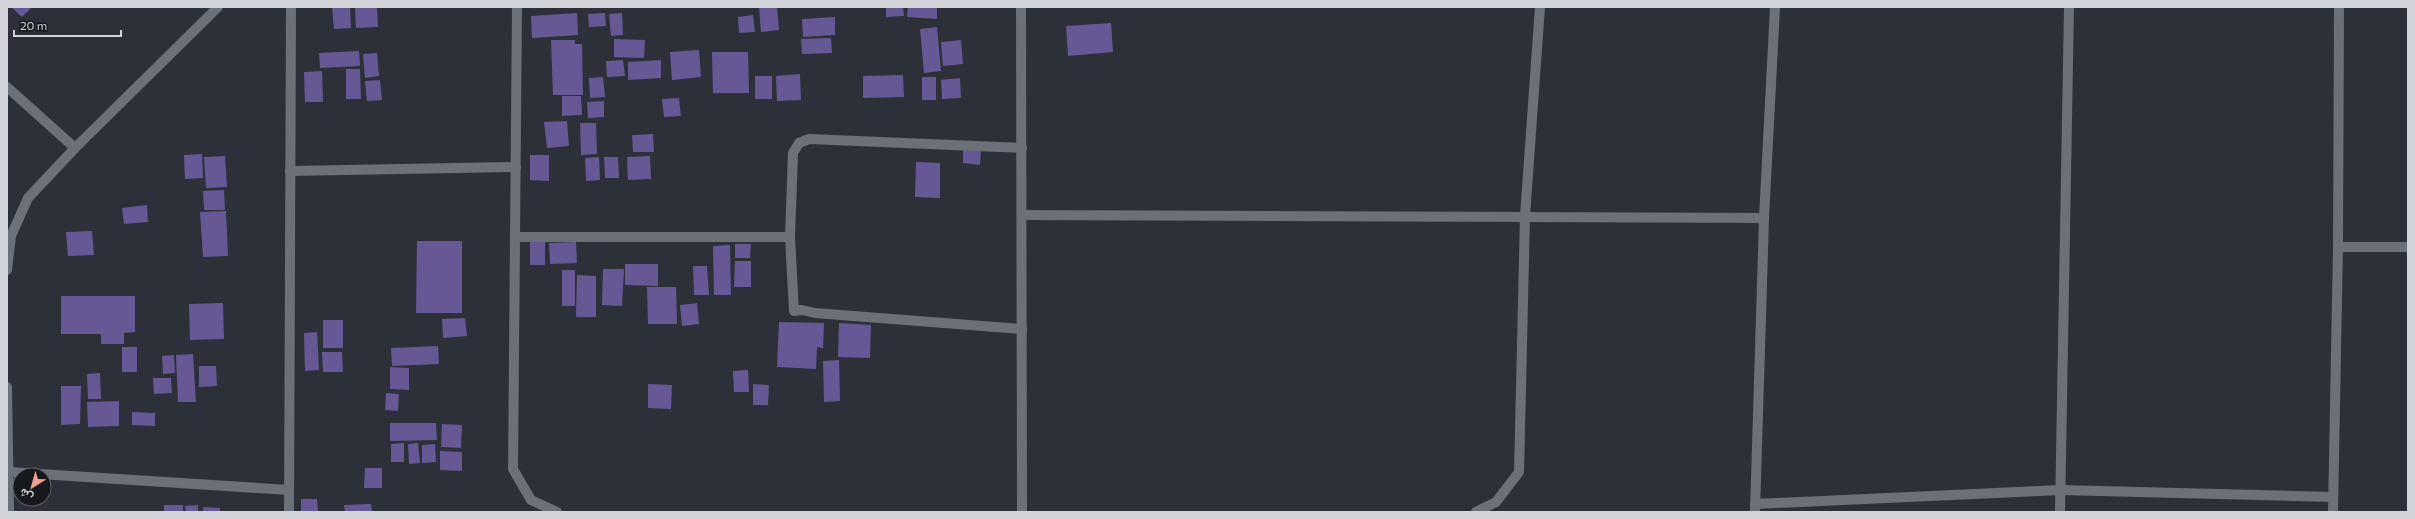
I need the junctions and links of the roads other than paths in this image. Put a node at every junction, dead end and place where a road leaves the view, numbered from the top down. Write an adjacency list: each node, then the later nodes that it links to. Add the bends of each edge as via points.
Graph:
1 (218, 7): 10 (street)
2 (291, 7): 13 (street)
3 (517, 7): 12 (street)
4 (1021, 7): 11 (street)
5 (1540, 7): 15 (street)
6 (1775, 7): 16 (street)
7 (2069, 7): 27 (street)
8 (2339, 7): 20 (street)
9 (7, 87): 10 (street)
10 (75, 148): 19 (street, via 28,198)
11 (1022, 148): 14 (street); 18 (street, via 809,139 799,143 793,153)
12 (516, 167): 13 (street); 17 (street)
13 (290, 171): 26 (street)
14 (1022, 215): 15 (street); 23 (street)
15 (1525, 216): 16 (street); 34 (street, via 1519,472 1496,502)
16 (1764, 218): 29 (street)
17 (515, 237): 18 (street); 32 (street, via 513,468 531,500)
18 (790, 237): 23 (street, via 794,311)
19 (9, 238): 22 (street)
20 (2338, 247): 21 (street); 28 (street)
21 (2408, 247)
22 (7, 270)
23 (1022, 329): 33 (street)
24 (7, 387): 25 (street)
25 (9, 472): 26 (street); 30 (street)
26 (289, 490): 31 (street)
27 (2060, 490): 28 (street); 29 (street); 35 (street)
28 (2333, 497): 36 (street)
29 (1755, 508)
30 (9, 512)
31 (289, 512)
32 (557, 512)
33 (1022, 512)
34 (1476, 512)
35 (2060, 512)
36 (2333, 512)

